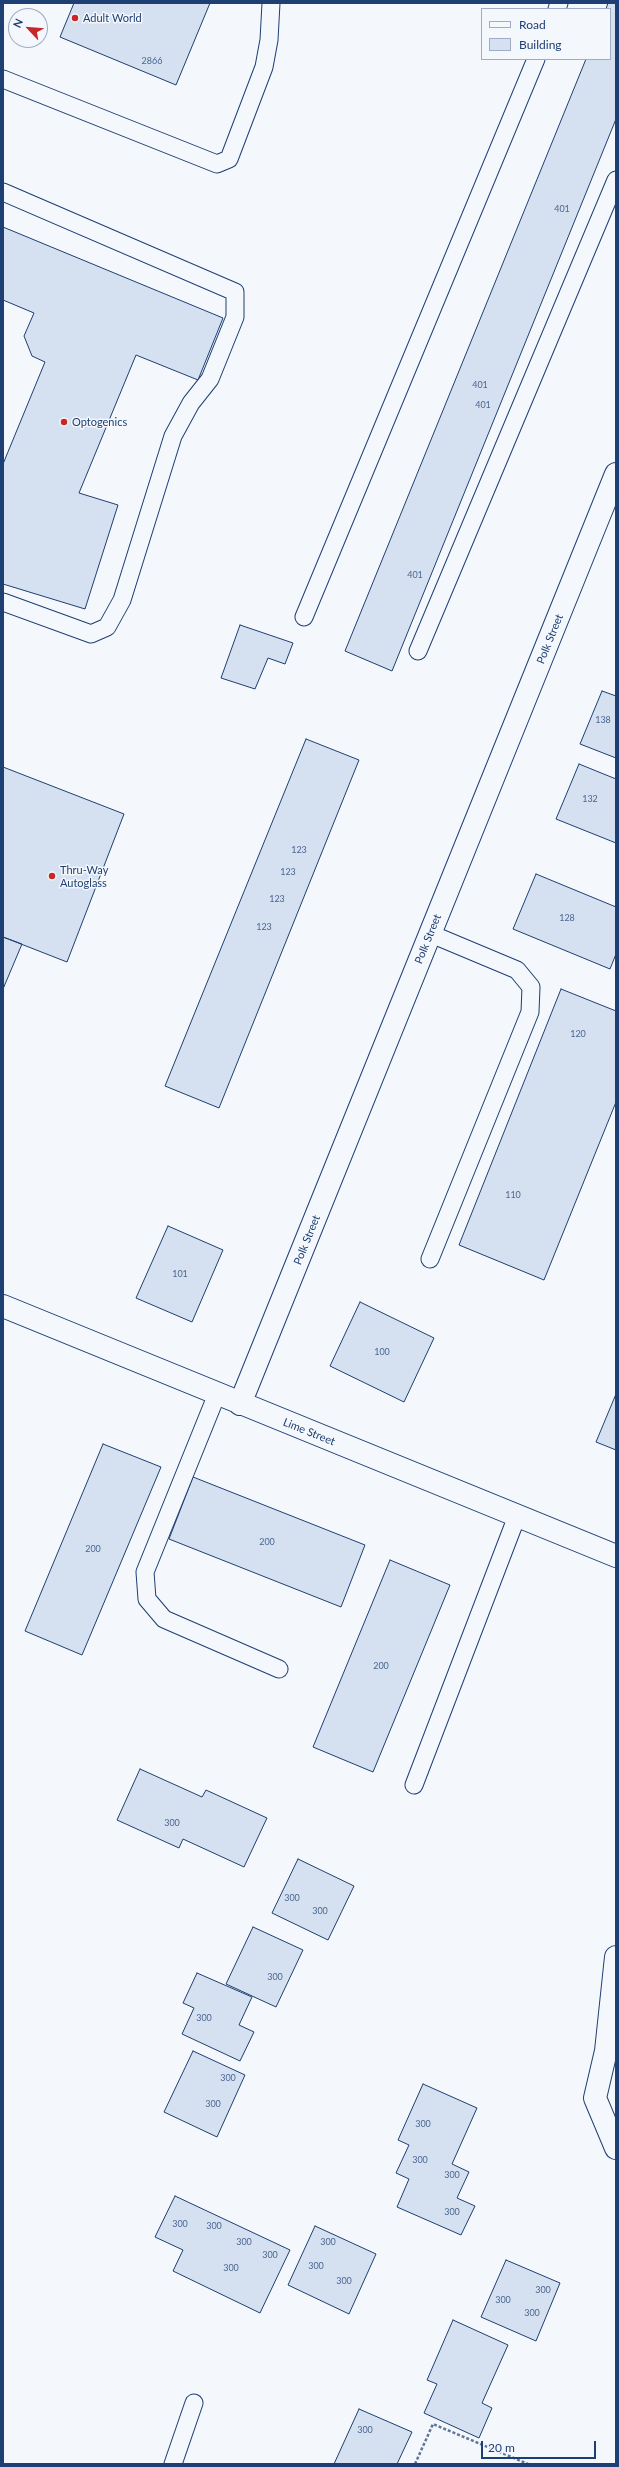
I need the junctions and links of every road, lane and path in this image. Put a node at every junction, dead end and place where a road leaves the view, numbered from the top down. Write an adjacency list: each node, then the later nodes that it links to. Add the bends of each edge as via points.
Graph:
1 (271, 3): 3 (lane, via 269,40 264,67 229,159 217,164)
2 (536, 60): 8 (lane)
3 (3, 79)
4 (616, 180): 9 (lane)
5 (3, 192): 7 (lane, via 235,292 235,311 229,337 210,379 191,403 173,436 122,600 107,628 91,634)
6 (616, 474): 10 (street, Polk Street)
7 (3, 602)
8 (304, 617)
9 (418, 651)
10 (430, 934): 11 (lane, via 518,970 531,987 530,1012); 14 (street, Polk Street)
11 (430, 1259)
12 (3, 1306): 13 (street, Lime Street)
13 (217, 1394): 14 (street, Lime Street); 17 (lane, via 145,1572 147,1599 164,1619)
14 (240, 1404): 15 (street, Lime Street)
15 (517, 1516): 16 (street, Lime Street); 18 (lane)
16 (616, 1556)
17 (279, 1669)
18 (414, 1785)
19 (616, 1957): 20 (street)
20 (611, 2059): 21 (street, via 595,2098)
21 (616, 2148)
22 (194, 2403): 23 (lane)
23 (173, 2464)
24 (415, 2464): 25 (path, via 433,2424)
25 (528, 2464)

